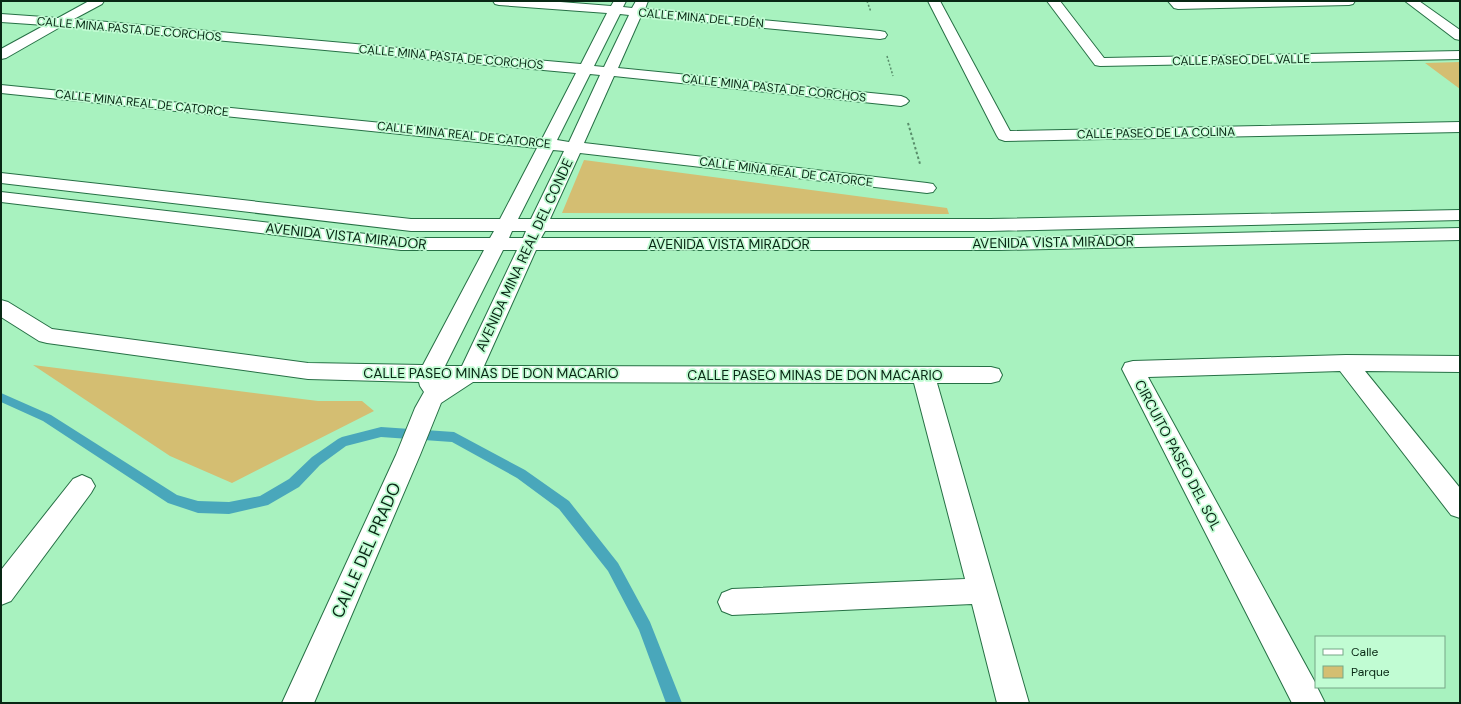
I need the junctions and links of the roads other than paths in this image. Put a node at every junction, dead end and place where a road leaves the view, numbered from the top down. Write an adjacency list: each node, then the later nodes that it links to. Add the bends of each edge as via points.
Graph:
1 (75, 1): 13 (street)
2 (98, 1): 14 (street)
3 (499, 1): 10 (street, CALLE MINA DEL EDÉN)
4 (934, 1): 24 (street, CALLE PASEO DE LA COLINA, via 1005,136)
5 (1053, 1): 19 (street, CALLE PASEO DEL VALLE, via 1100,62)
6 (1174, 1): 9 (street, via 1178,5)
7 (1350, 1): 9 (street)
8 (1411, 1): 16 (street)
9 (1297, 2)
10 (617, 6): 11 (street, CALLE MINA DEL EDÉN); 20 (street, AVENIDA MINA REAL DEL CONDE)
11 (639, 7): 15 (street, CALLE MINA DEL EDÉN); 21 (street, AVENIDA MINA REAL DEL CONDE)
12 (1, 18): 13 (street, CALLE MINA PASTA DE CORCHOS)
13 (39, 21): 14 (street, CALLE MINA PASTA DE CORCHOS); 17 (street)
14 (59, 22): 18 (street); 20 (street, CALLE MINA PASTA DE CORCHOS)
15 (880, 35)
16 (1460, 36)
17 (1, 42)
18 (1, 55)
19 (1460, 55)
20 (585, 69): 21 (street, CALLE MINA PASTA DE CORCHOS); 25 (street, AVENIDA MINA REAL DEL CONDE)
21 (609, 72): 23 (street, CALLE MINA PASTA DE CORCHOS); 26 (street, AVENIDA MINA REAL DEL CONDE)
22 (1, 89): 25 (street, CALLE MINA REAL DE CATORCE)
23 (901, 101)
24 (1460, 127)
25 (546, 144): 26 (street, CALLE MINA REAL DE CATORCE); 34 (street, AVENIDA MINA REAL DEL CONDE)
26 (574, 147): 28 (street, CALLE MINA REAL DE CATORCE); 35 (street, AVENIDA MINA REAL DEL CONDE)
27 (1, 178): 29 (street, AVENIDA VISTA MIRADOR)
28 (927, 188)
29 (123, 192): 31 (street); 34 (street, AVENIDA VISTA MIRADOR, via 411,225)
30 (1, 197): 31 (street, AVENIDA VISTA MIRADOR)
31 (102, 209): 39 (street, AVENIDA VISTA MIRADOR, via 401,244)
32 (1460, 215): 33 (street, AVENIDA VISTA MIRADOR)
33 (1328, 218): 36 (street, AVENIDA VISTA MIRADOR); 38 (street)
34 (506, 225): 35 (street, AVENIDA VISTA MIRADOR); 39 (street, AVENIDA MINA REAL DEL CONDE)
35 (538, 225): 36 (street, AVENIDA VISTA MIRADOR); 40 (street, AVENIDA MINA REAL DEL CONDE)
36 (990, 225): 41 (street)
37 (1460, 234): 38 (street, AVENIDA VISTA MIRADOR)
38 (1345, 236): 41 (street, AVENIDA VISTA MIRADOR)
39 (496, 244): 40 (street, AVENIDA VISTA MIRADOR); 45 (street, AVENIDA MINA REAL DEL CONDE)
40 (529, 244): 41 (street, AVENIDA VISTA MIRADOR); 46 (street, AVENIDA MINA REAL DEL CONDE)
41 (999, 244)
42 (1, 307): 45 (street, CALLE PASEO MINAS DE DON MACARIO, via 47,336 308,371)
43 (1346, 363): 44 (street, CIRCUITO PASEO DEL SOL); 51 (street); 57 (street, CIRCUITO PASEO DEL SOL, via 1133,369)
44 (1460, 364)
45 (430, 374): 46 (street, CALLE PASEO MINAS DE DON MACARIO); 49 (street)
46 (469, 374): 48 (street, CALLE PASEO MINAS DE DON MACARIO); 49 (street)
47 (991, 374): 48 (street, CALLE PASEO MINAS DE DON MACARIO)
48 (923, 375): 52 (street)
49 (430, 402): 55 (street, CALLE DEL PRADO)
50 (82, 486): 53 (street)
51 (1460, 507)
52 (982, 591): 54 (street); 56 (street)
53 (1, 592)
54 (732, 602)
55 (298, 703)
56 (1013, 703)
57 (1309, 703)

